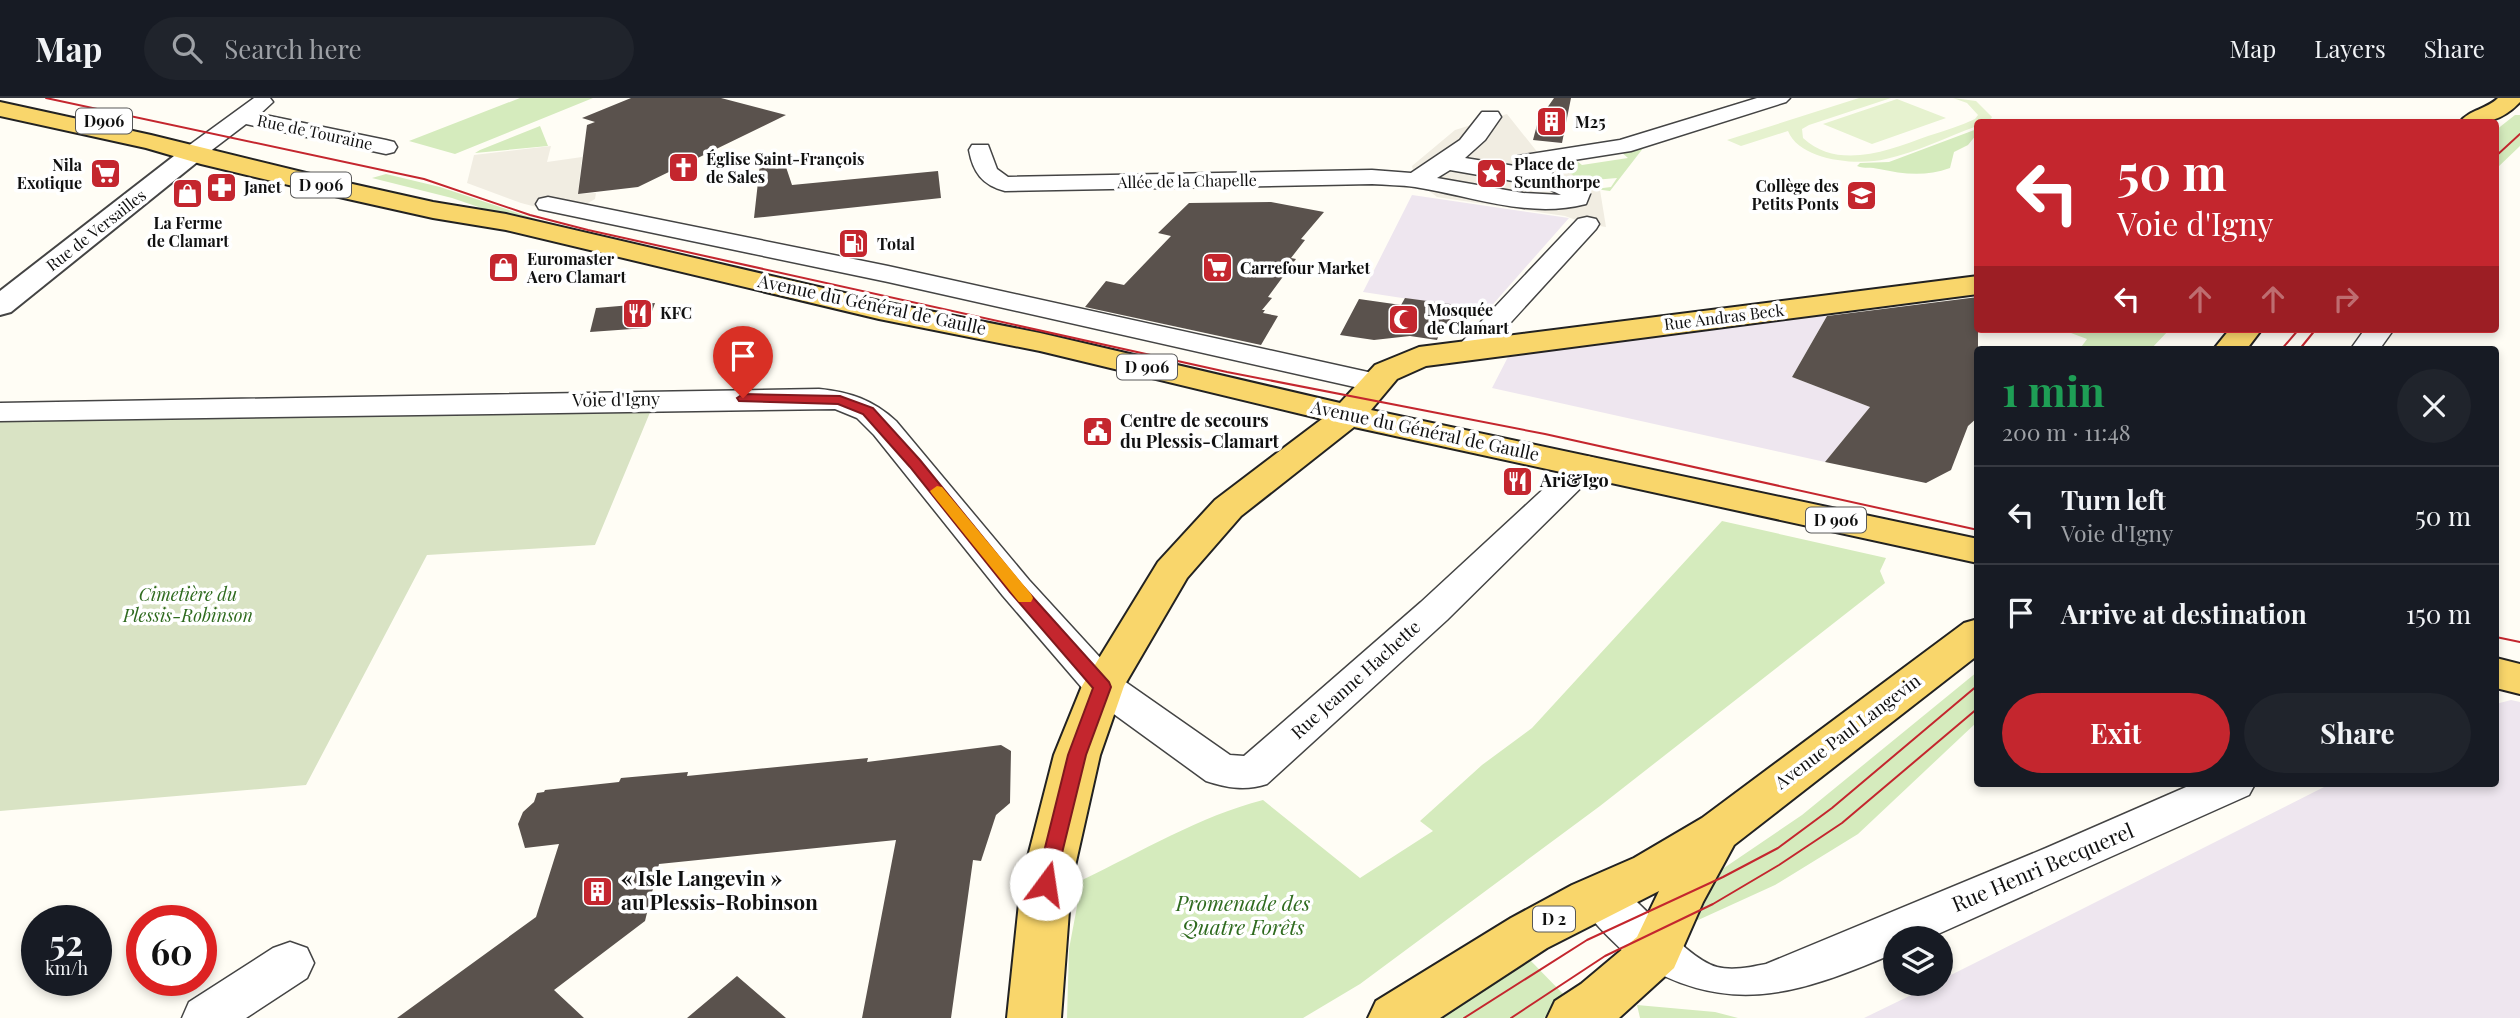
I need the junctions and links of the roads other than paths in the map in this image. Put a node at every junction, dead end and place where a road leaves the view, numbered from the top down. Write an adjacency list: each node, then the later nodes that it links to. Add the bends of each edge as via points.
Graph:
1 (0, 98): 14 (main road, Avenue du Général de Gaulle / D906)
2 (267, 98): 9 (street)
3 (1477, 98): 12 (street)
4 (1779, 98): 17 (street, via 1623,146)
5 (2471, 98): 10 (main road)
6 (2510, 98): 7 (street); 11 (main road, via 2499,110)
7 (2520, 100)
8 (0, 109): 14 (main road, Avenue du Général de Gaulle / D 906)
9 (243, 117): 13 (street, Rue de Touraine); 14 (street)
10 (2458, 119)
11 (2479, 119)
12 (1502, 132): 16 (street, via 1486,126); 17 (street)
13 (386, 148)
14 (200, 149): 22 (main road, Avenue du Général de Gaulle / D 906, via 433,210); 24 (street, Rue de Versailles)
15 (980, 150): 18 (street, Allée de la Chapelle, via 984,171 1005,184)
16 (1446, 162): 17 (street, via 1513,174); 18 (street)
17 (1530, 167): 18 (street, via 1578,194 1577,199 1554,204)
18 (1415, 180)
19 (548, 204): 21 (street, Avenue du Général de Gaulle)
20 (1587, 224): 25 (street)
21 (735, 245): 22 (street); 26 (street, Avenue du Général de Gaulle, via 897,276)
22 (704, 267): 28 (main road, Avenue du Général de Gaulle / D 906)
23 (1974, 286): 25 (main road, Rue Andras Beck)
24 (0, 306)
25 (1470, 351): 26 (main road, Rue Andras Beck, via 1400,363)
26 (1377, 383): 28 (main road, Rue Andras Beck)
27 (0, 412): 34 (street, Voie d'Igny, via 840,400 868,411 885,428)
28 (1348, 415): 29 (main road, Avenue du Général de Gaulle / D 906); 34 (main road, Rue Andras Beck, via 1228,508 1172,571)
29 (1587, 466): 30 (main road, Avenue du Général de Gaulle / D 906); 34 (street, Rue Jeanne Hachette, via 1434,611 1252,773 1221,770)
30 (1974, 550)
31 (1974, 636): 36 (main road, Avenue Paul Langevin / D 2)
32 (2499, 674): 33 (main road)
33 (2520, 679)
34 (1102, 687): 41 (main road, Rue Andras Beck, via 1077,755 1046,884)
35 (2227, 787): 38 (street, Rue Henri Becquerel, via 1769,985 1739,990 1710,987 1677,970)
36 (1719, 831): 37 (main road, Avenue Paul Langevin / D 2, via 1651,872); 38 (main road, Avenue Paul Langevin / D 2, via 1681,896)
37 (1599, 896): 38 (street, Rue Henri Becquerel); 42 (main road, Avenue Paul Langevin / D 2, via 1529,933)
38 (1656, 952): 43 (main road, Avenue Paul Langevin / D 2)
39 (290, 962): 40 (street)
40 (206, 1018)
41 (1034, 1018)
42 (1395, 1018)
43 (1574, 1018)

